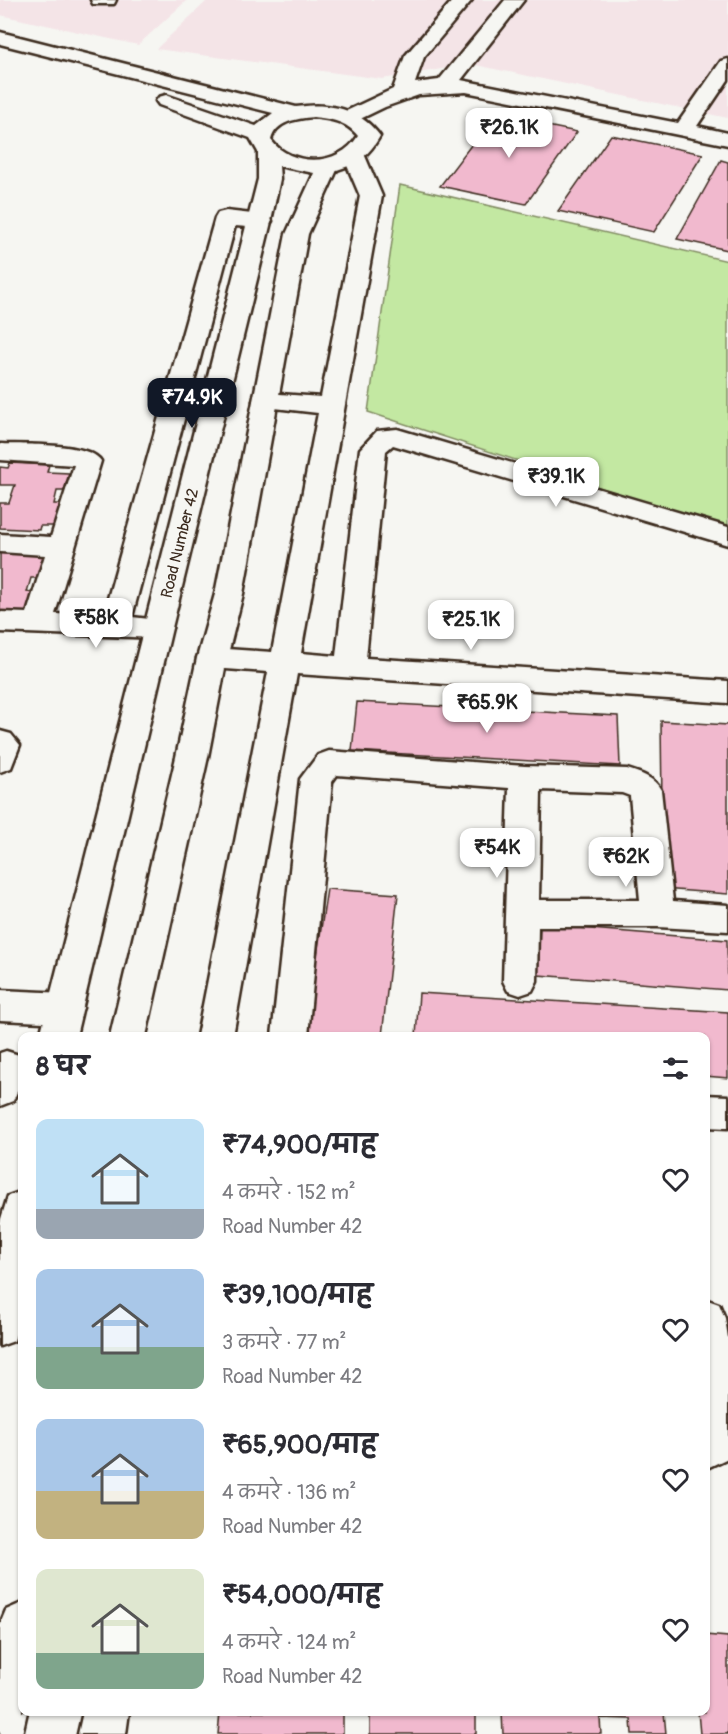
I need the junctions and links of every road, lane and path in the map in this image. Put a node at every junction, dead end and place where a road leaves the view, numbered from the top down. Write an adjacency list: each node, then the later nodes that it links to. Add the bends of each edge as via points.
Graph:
1 (100, 0): 2 (street)
2 (106, 0)
3 (463, 0): 8 (street, via 415,56)
4 (515, 0): 7 (street)
5 (0, 38): 10 (street)
6 (728, 65): 12 (street)
7 (446, 85): 8 (street); 12 (street)
8 (402, 92): 11 (street)
9 (147, 96): 14 (street, via 180,105)
10 (292, 113): 11 (street, via 313,111); 14 (street, via 264,128)
11 (349, 117): 15 (street, via 364,126 369,136 366,147)
12 (684, 130): 13 (street)
13 (728, 139)
14 (264, 144): 15 (street, via 294,164); 16 (street, Road Number 42, via 269,179)
15 (341, 160): 19 (street, via 297,234); 20 (street, via 371,196)
16 (261, 221): 17 (street, via 226,218); 18 (street, Road Number 42)
17 (211, 273): 18 (street); 27 (street)
18 (247, 277): 28 (street, Road Number 42)
19 (266, 401): 20 (street); 29 (street, via 229,594)
20 (333, 406): 30 (street)
21 (0, 452): 24 (street, via 80,457 88,461)
22 (728, 536): 31 (street, via 397,437 386,437 373,449)
23 (0, 543): 24 (street)
24 (63, 548): 26 (street)
25 (0, 622): 26 (street)
26 (38, 623): 27 (street)
27 (116, 627): 28 (street)
28 (157, 628): 41 (street, Road Number 42)
29 (212, 658): 30 (street); 42 (street)
30 (286, 663): 31 (street); 43 (street)
31 (350, 668): 32 (street)
32 (728, 692)
33 (0, 742): 34 (street, via 4,745)
34 (0, 760)
35 (525, 778): 36 (street); 37 (street, via 627,781 645,790); 44 (street, via 340,763 329,763 320,772 316,779)
36 (522, 913): 37 (street); 39 (street)
37 (658, 914): 38 (street)
38 (728, 918)
39 (520, 981)
40 (0, 1005): 41 (street)
41 (61, 1022)
42 (129, 1032)
43 (216, 1032)
44 (290, 1032)
45 (710, 1111): 46 (street)
46 (728, 1112)
47 (18, 1230): 48 (street)
48 (0, 1327)
49 (710, 1355): 50 (street, via 720,1428)
50 (710, 1445)
51 (18, 1645): 53 (street)
52 (105, 1716): 54 (street)
53 (0, 1731)
54 (102, 1734)

